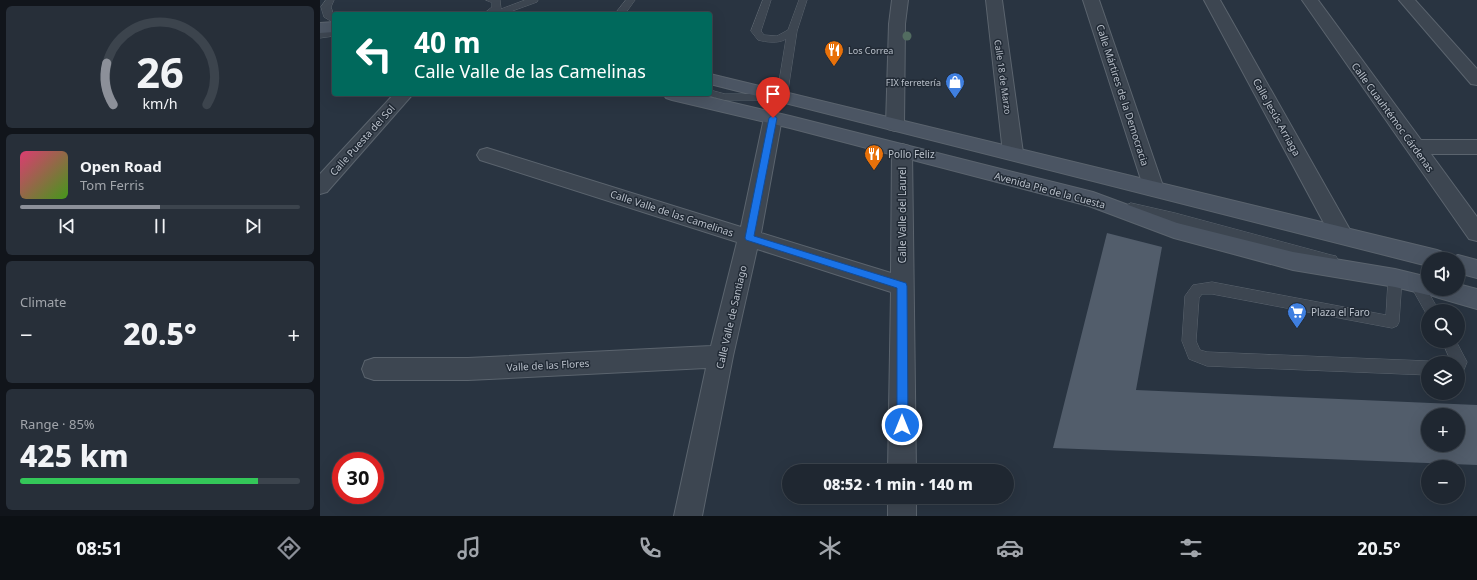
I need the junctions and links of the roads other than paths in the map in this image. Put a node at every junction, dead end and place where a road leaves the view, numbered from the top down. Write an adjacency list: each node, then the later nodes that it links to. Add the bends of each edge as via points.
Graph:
1 (327, 0): 14 (lane)
2 (330, 0): 19 (lane, via 326,7)
3 (490, 0): 15 (lane, via 496,1 497,8)
4 (535, 0): 16 (lane); 17 (lane)
5 (631, 0): 18 (lane)
6 (768, 0): 22 (lane, via 756,31 761,38 779,39)
7 (803, 0): 22 (lane)
8 (900, 0): 34 (street)
9 (994, 0): 38 (street, Calle 18 de Marzo)
10 (1091, 0): 41 (street, Calle Mártires de la Democracia)
11 (1212, 0): 43 (street, Calle Jesús Arriaga)
12 (1310, 0): 35 (street, Calle Cuauhtémoc Cárdenas)
13 (1407, 0): 28 (street)
14 (320, 6)
15 (491, 12)
16 (501, 12)
17 (532, 12)
18 (622, 12)
19 (332, 19)
20 (332, 27): 21 (main road)
21 (320, 28)
22 (792, 32): 32 (lane)
23 (332, 33): 24 (lane)
24 (320, 35)
25 (332, 41): 26 (main road)
26 (320, 42)
27 (712, 80): 32 (main road)
28 (1477, 80)
29 (712, 94): 32 (lane, via 725,97)
30 (402, 96): 40 (street, Calle Puesta del Sol)
31 (680, 96): 33 (main road, Avenida Pie de la Cuesta)
32 (782, 97): 34 (main road)
33 (773, 118): 37 (main road, Avenida Pie de la Cuesta); 44 (street, Calle Valle de Santiago)
34 (895, 125): 38 (main road)
35 (1414, 147): 36 (street); 42 (street, Calle Cuauhtémoc Cárdenas)
36 (1477, 147)
37 (902, 151): 48 (main road, Avenida Pie de la Cuesta, via 1093,200 1174,230 1293,261); 49 (street, Calle Valle del Laurel)
38 (1013, 153): 41 (main road)
39 (488, 155): 44 (street, Calle Valle de las Camelinas)
40 (320, 187)
41 (1154, 189): 43 (main road)
42 (1477, 233)
43 (1341, 234): 45 (main road)
44 (749, 238): 49 (street, Calle Valle de las Camelinas); 53 (street, Calle Valle de Santiago)
45 (1421, 255)
46 (1465, 266): 47 (main road)
47 (1477, 269)
48 (1413, 282): 52 (lane); 54 (lane, via 1392,322 1212,288 1198,289 1192,296 1190,341 1194,354 1207,359)
49 (902, 286): 56 (street, Calle Valle del Laurel)
50 (1465, 296): 51 (main road)
51 (1477, 299)
52 (1427, 304)
53 (721, 356): 55 (street, Valle de las Flores, via 468,369); 58 (street, Calle Valle de Santiago)
54 (1421, 368)
55 (374, 369)
56 (902, 464)
57 (902, 504): 59 (street)
58 (688, 516)
59 (902, 516)

